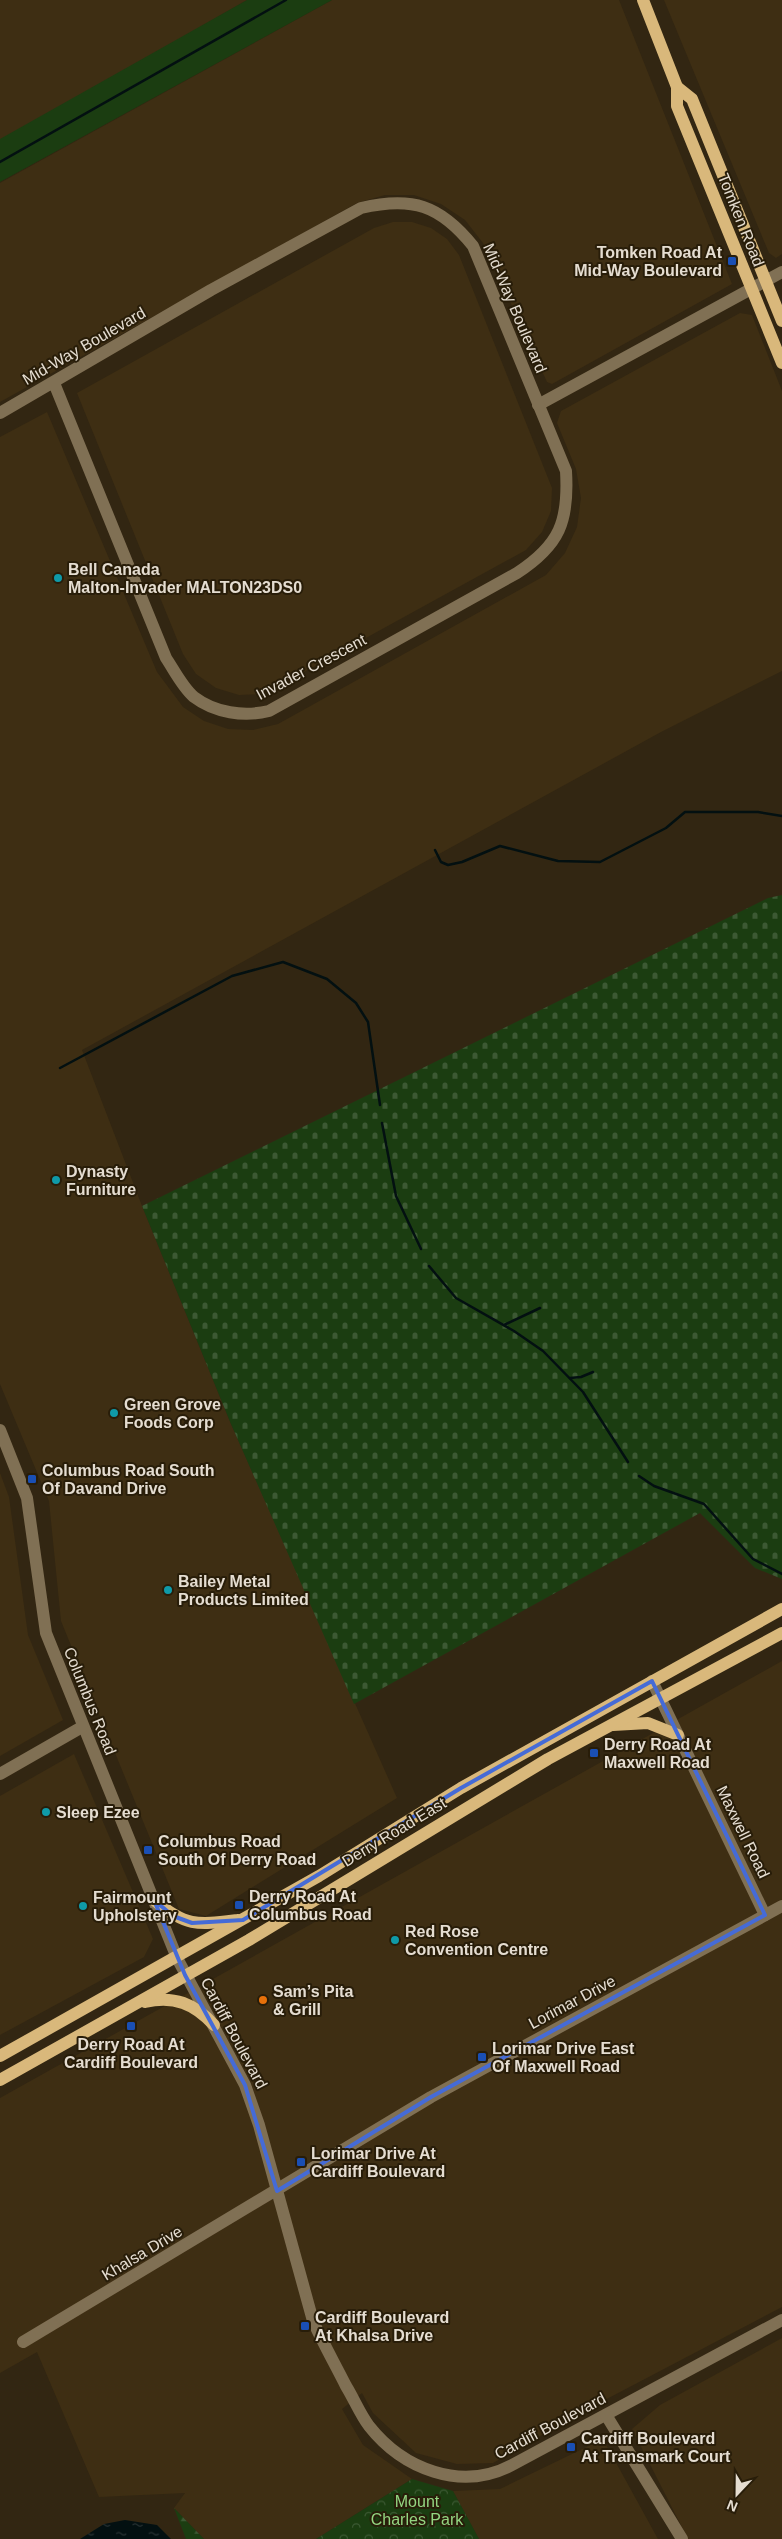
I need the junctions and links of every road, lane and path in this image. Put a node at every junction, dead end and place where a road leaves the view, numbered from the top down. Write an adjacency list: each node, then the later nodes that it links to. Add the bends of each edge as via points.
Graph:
1 (643, 0): 2 (main road, Tomken Road)
2 (677, 87): 4 (main road, Tomken Road, via 692,99); 5 (main road, Tomken Road, via 678,106)
3 (782, 272): 4 (street)
4 (766, 280): 5 (street); 6 (main road, Tomken Road)
5 (751, 288): 7 (main road, Tomken Road); 9 (street)
6 (782, 320)
7 (782, 363)
8 (54, 383): 9 (street, Mid-Way Boulevard, via 212,290 361,208 389,202 432,208 458,227 473,246); 9 (street, Invader Crescent, via 166,658 193,696 212,707 251,715 269,711 518,573 551,546 560,531 566,510 566,471); 10 (street, Mid-Way Boulevard)
9 (538, 405)
10 (0, 413)
11 (0, 1430): 17 (street, Columbus Road, via 27,1498 46,1633)
12 (782, 1610): 14 (main road, Derry Road East)
13 (782, 1633): 15 (main road, Derry Road East)
14 (652, 1681): 15 (street, Maxwell Road); 23 (main road, Derry Road East, via 462,1788)
15 (660, 1698): 16 (main road, Derry Road East); 18 (street, Maxwell Road)
16 (608, 1725): 18 (main road, via 648,1723); 25 (main road, Derry Road East)
17 (82, 1727): 19 (street); 20 (street, Columbus Road)
18 (678, 1735): 22 (street, Maxwell Road)
19 (0, 1774)
20 (154, 1900): 23 (main road, via 173,1916 192,1923); 24 (street, Columbus Road)
21 (782, 1906): 22 (street, Lorimar Drive)
22 (765, 1916): 30 (street, Lorimar Drive, via 431,2096)
23 (243, 1920): 24 (main road, Derry Road East)
24 (177, 1958): 25 (street, Columbus Road); 28 (main road, Derry Road East)
25 (185, 1975): 26 (main road, Derry Road East); 27 (street, Cardiff Boulevard)
26 (133, 2006): 27 (main road, via 159,1999 182,2001 201,2011); 29 (main road, Derry Road East)
27 (214, 2025): 30 (street, Cardiff Boulevard, via 250,2098)
28 (0, 2056)
29 (0, 2080)
30 (277, 2191): 32 (street, Khalsa Drive); 33 (street, Cardiff Boulevard, via 320,2337 364,2419 382,2440 400,2454 428,2470 450,2476 488,2476)
31 (782, 2320): 33 (street, Cardiff Boulevard)
32 (23, 2342)
33 (606, 2415): 34 (street)
34 (682, 2539)

